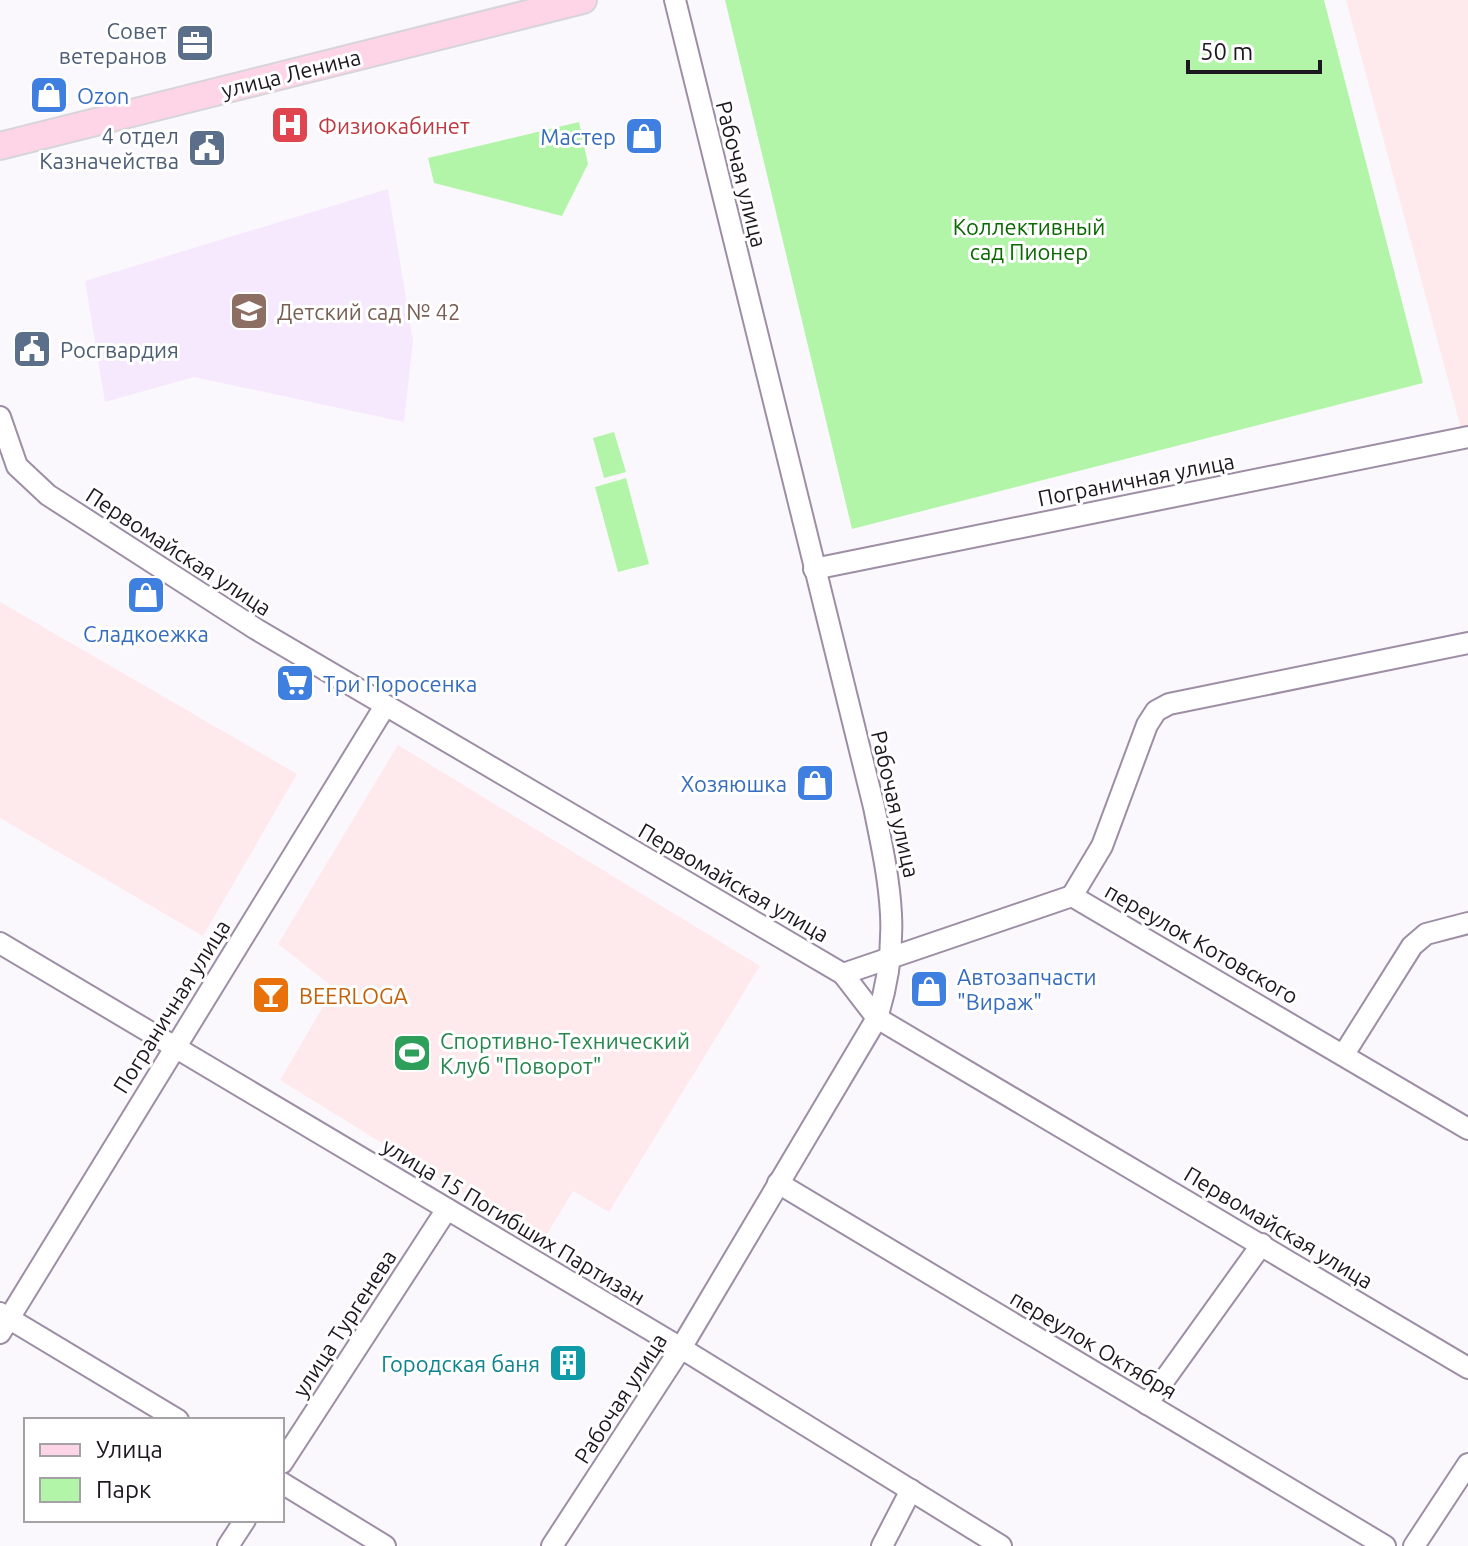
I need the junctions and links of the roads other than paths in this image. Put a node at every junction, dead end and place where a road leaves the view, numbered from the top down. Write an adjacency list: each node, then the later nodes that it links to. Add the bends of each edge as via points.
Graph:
1 (583, 0): 3 (main road, улица Ленина)
2 (675, 0): 6 (street, Рабочая улица)
3 (0, 146)
4 (0, 417): 8 (street, Первомайская улица, via 17,466 48,495)
5 (1468, 437): 6 (street, Пограничная улица)
6 (814, 569): 12 (street, Рабочая улица, via 892,896)
7 (1468, 643): 9 (street, переулок Котовского, via 1169,704 1156,711 1102,846)
8 (385, 706): 13 (street, Первомайская улица); 15 (street, Пограничная улица)
9 (1072, 896): 12 (street); 16 (street, переулок Котовского)
10 (1468, 923): 16 (street, via 1426,934 1412,946)
11 (0, 943): 15 (street, улица 15 Погибших Партизан)
12 (891, 959): 13 (street); 14 (street, Рабочая улица)
13 (843, 974): 14 (street, Первомайская улица)
14 (877, 1018): 18 (street, Рабочая улица); 20 (street, Первомайская улица)
15 (174, 1046): 19 (street, улица 15 Погибших Партизан); 21 (street, Пограничная улица)
16 (1344, 1054): 17 (street, переулок Котовского)
17 (1468, 1129)
18 (778, 1183): 22 (street, Рабочая улица); 24 (street, переулок Октября)
19 (447, 1209): 22 (street, улица 15 Погибших Партизан); 26 (street, улица Тургенева)
20 (1262, 1244): 23 (street, Первомайская улица); 24 (street)
21 (3, 1321): 25 (street)
22 (681, 1348): 29 (street, улица 15 Погибших Партизан); 33 (street, Рабочая улица)
23 (1468, 1368)
24 (1147, 1404): 36 (street, переулок Октября)
25 (174, 1418)
26 (284, 1460)
27 (1468, 1464): 37 (street)
28 (284, 1484): 32 (street)
29 (911, 1490): 34 (street); 35 (street, улица 15 Погибших Партизан)
30 (244, 1522): 31 (street)
31 (228, 1546)
32 (385, 1546)
33 (552, 1546)
34 (882, 1546)
35 (1001, 1546)
36 (1385, 1546)
37 (1414, 1546)

